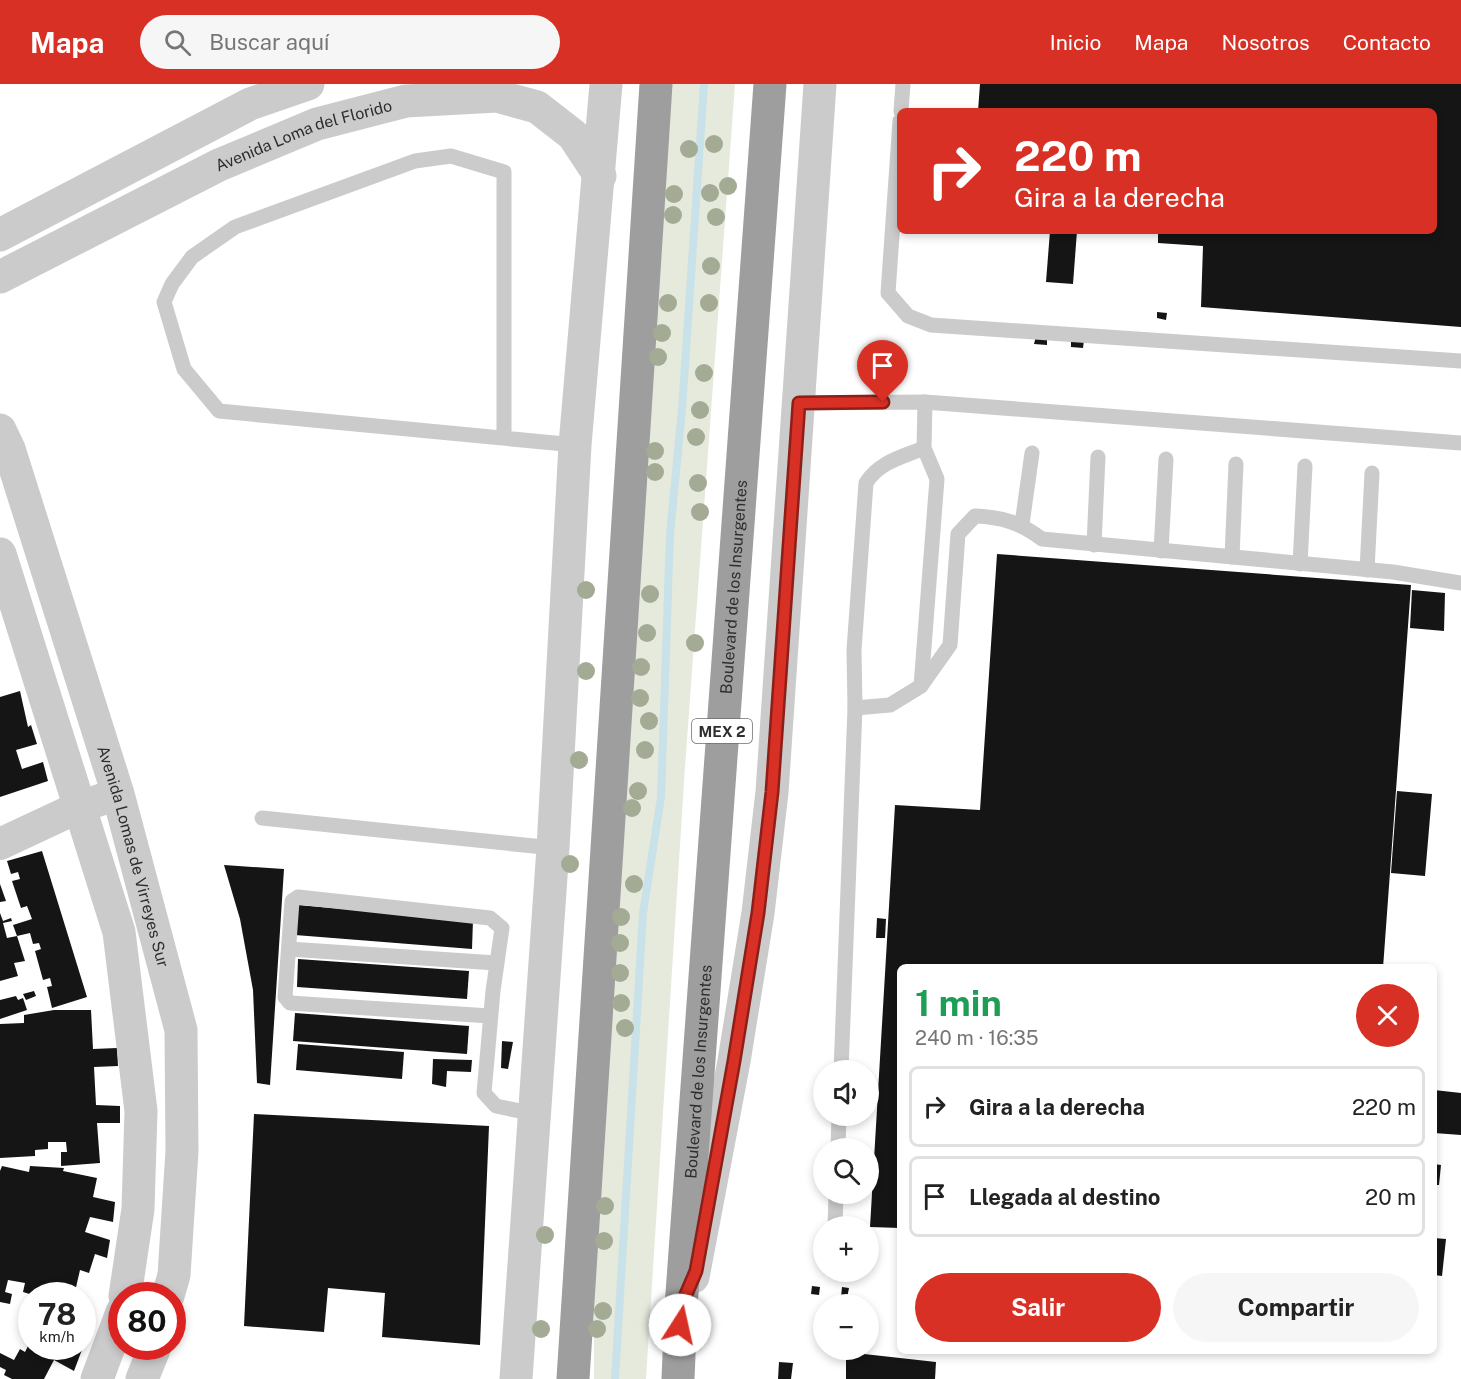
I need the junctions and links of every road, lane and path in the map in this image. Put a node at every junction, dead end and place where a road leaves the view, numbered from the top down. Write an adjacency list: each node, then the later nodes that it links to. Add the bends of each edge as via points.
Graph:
1 (308, 84): 10 (street, via 250,104)
2 (606, 84): 9 (street)
3 (657, 84): 56 (highway)
4 (770, 84): 50 (highway, Boulevard de los Insurgentes / MEX 2)
5 (820, 84): 16 (street)
6 (903, 84): 7 (lane)
7 (901, 108)
8 (897, 164): 14 (lane, via 888,293 908,316 931,325)
9 (600, 176): 11 (street, Avenida Loma del Florido, via 573,135 537,107 497,96 406,101 317,124 219,165); 20 (street)
10 (72, 198): 11 (street); 12 (street)
11 (92, 230): 13 (street, Avenida Loma del Florido)
12 (0, 235)
13 (0, 277)
14 (1461, 361)
15 (926, 402): 16 (lane); 19 (lane); 21 (lane)
16 (799, 403): 50 (street, via 772,792 758,913 696,1271)
17 (0, 430): 38 (street, Avenida Lomas de Virreyes Sur)
18 (504, 436): 18 (lane, via 219,411 184,369 165,302 172,284 192,257 235,227 415,161 450,156 504,172); 20 (lane)
19 (1461, 443)
20 (575, 445): 42 (street)
21 (924, 448): 36 (lane, via 937,479); 37 (lane, via 873,471 866,483 854,650)
22 (1032, 453): 28 (lane)
23 (1098, 458): 29 (lane)
24 (1166, 459): 30 (lane)
25 (1236, 464): 31 (lane)
26 (1305, 466): 32 (lane)
27 (1372, 473): 34 (lane)
28 (1022, 524): 29 (lane, via 1042,539); 36 (lane, via 998,516 975,516 958,534 950,645)
29 (1094, 544): 30 (lane)
30 (1161, 551): 31 (lane)
31 (1232, 557): 32 (lane)
32 (1299, 564): 34 (lane)
33 (2, 567): 39 (street)
34 (1367, 570): 35 (lane)
35 (1461, 583)
36 (921, 686): 37 (lane, via 890,705)
37 (855, 708): 46 (lane)
38 (118, 794): 39 (street); 49 (street, Avenida Lomas de Virreyes Sur, via 181,1030 182,1151)
39 (79, 807): 41 (street); 48 (street, via 119,932 141,1112 138,1209)
40 (262, 818): 42 (lane)
41 (0, 844)
42 (553, 848): 47 (street)
43 (289, 950): 44 (lane); 44 (lane, via 292,901 298,897 490,918 502,928); 45 (lane, via 285,997 290,1003)
44 (496, 963): 45 (lane)
45 (490, 1016): 47 (lane, via 484,1093 496,1106)
46 (841, 1060)
47 (534, 1114): 55 (street)
48 (127, 1282)
49 (172, 1282)
50 (681, 1306): 57 (highway, Boulevard de los Insurgentes / MEX 2)
51 (108, 1350): 53 (street)
52 (149, 1360): 54 (street)
53 (97, 1379)
54 (142, 1379)
55 (516, 1379)
56 (573, 1379)
57 (678, 1379)

